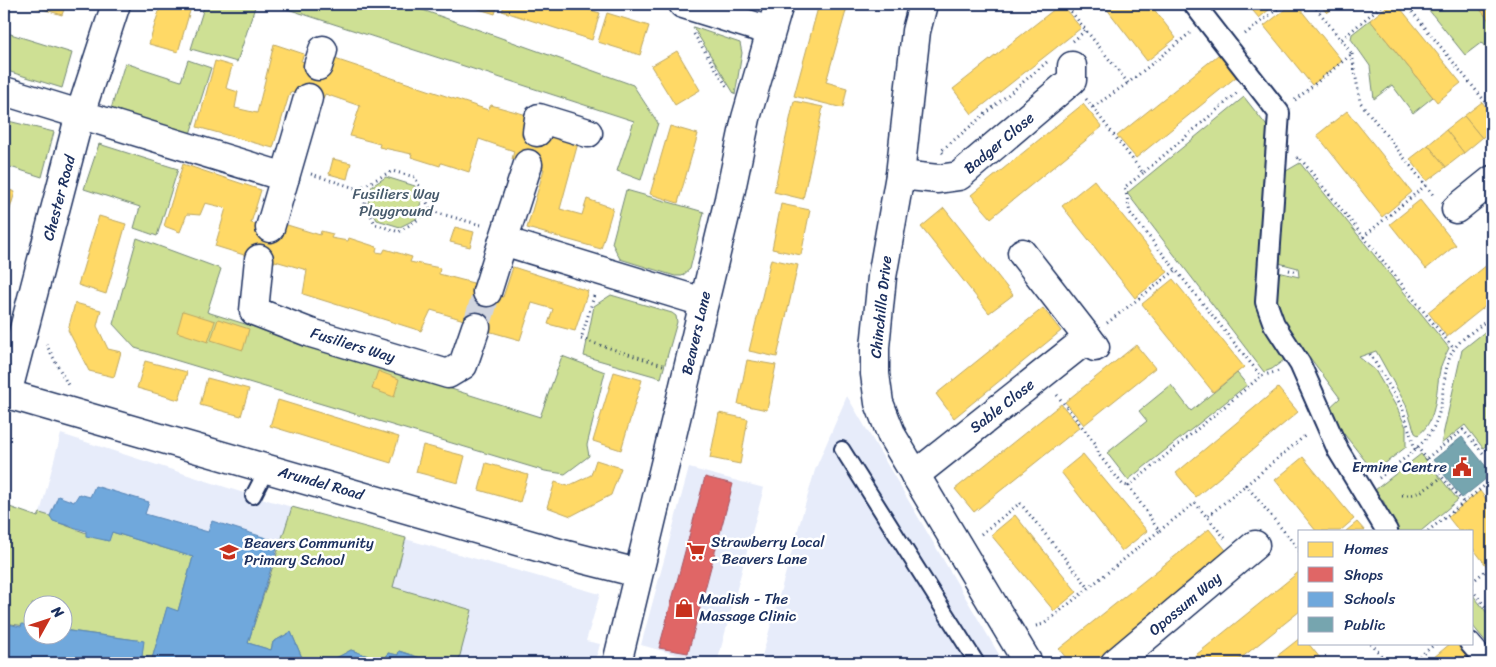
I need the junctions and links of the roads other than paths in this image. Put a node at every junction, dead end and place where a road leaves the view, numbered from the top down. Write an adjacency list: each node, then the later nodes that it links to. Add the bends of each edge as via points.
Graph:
1 (116, 4): 10 (street, Chester Road)
2 (779, 4): 6 (street, Beavers Lane)
3 (923, 4): 15 (street, Chinchilla Drive, via 916,31)
4 (1194, 4): 30 (street, via 1279,113 1266,302 1274,324 1300,364 1338,450)
5 (687, 16): 6 (street)
6 (770, 31): 23 (street, Beavers Lane)
7 (1072, 73): 15 (street, Badger Close, via 959,176 943,179)
8 (4, 91): 10 (street)
9 (308, 98): 14 (street)
10 (80, 114): 14 (street); 25 (street, Chester Road)
11 (536, 132): 12 (street, via 539,118)
12 (588, 134)
13 (528, 164): 19 (street)
14 (286, 172): 18 (street)
15 (900, 175): 28 (street, Chinchilla Drive, via 882,277 875,374 879,403 892,436)
16 (1492, 180): 17 (street)
17 (1456, 209)
18 (270, 228)
19 (505, 237): 22 (street); 23 (street)
20 (1022, 253): 28 (street, Sable Close, via 1092,342 1041,375)
21 (259, 259): 24 (street, Fusiliers Way, via 254,312 311,333 448,374 464,365)
22 (487, 292)
23 (703, 302): 32 (street, Beavers Lane)
24 (476, 327)
25 (6, 393): 27 (street, Arundel Road)
26 (842, 449): 35 (lane)
27 (268, 468): 29 (lane); 32 (street, Arundel Road)
28 (915, 475): 36 (street, Chinchilla Drive)
29 (253, 496)
30 (1386, 530)
31 (1248, 551): 37 (street, Opossum Way)
32 (638, 573): 34 (street, Beavers Lane)
33 (1471, 644): 38 (street)
34 (617, 663)
35 (977, 663)
36 (1028, 663)
37 (1115, 663)
38 (1487, 663)

